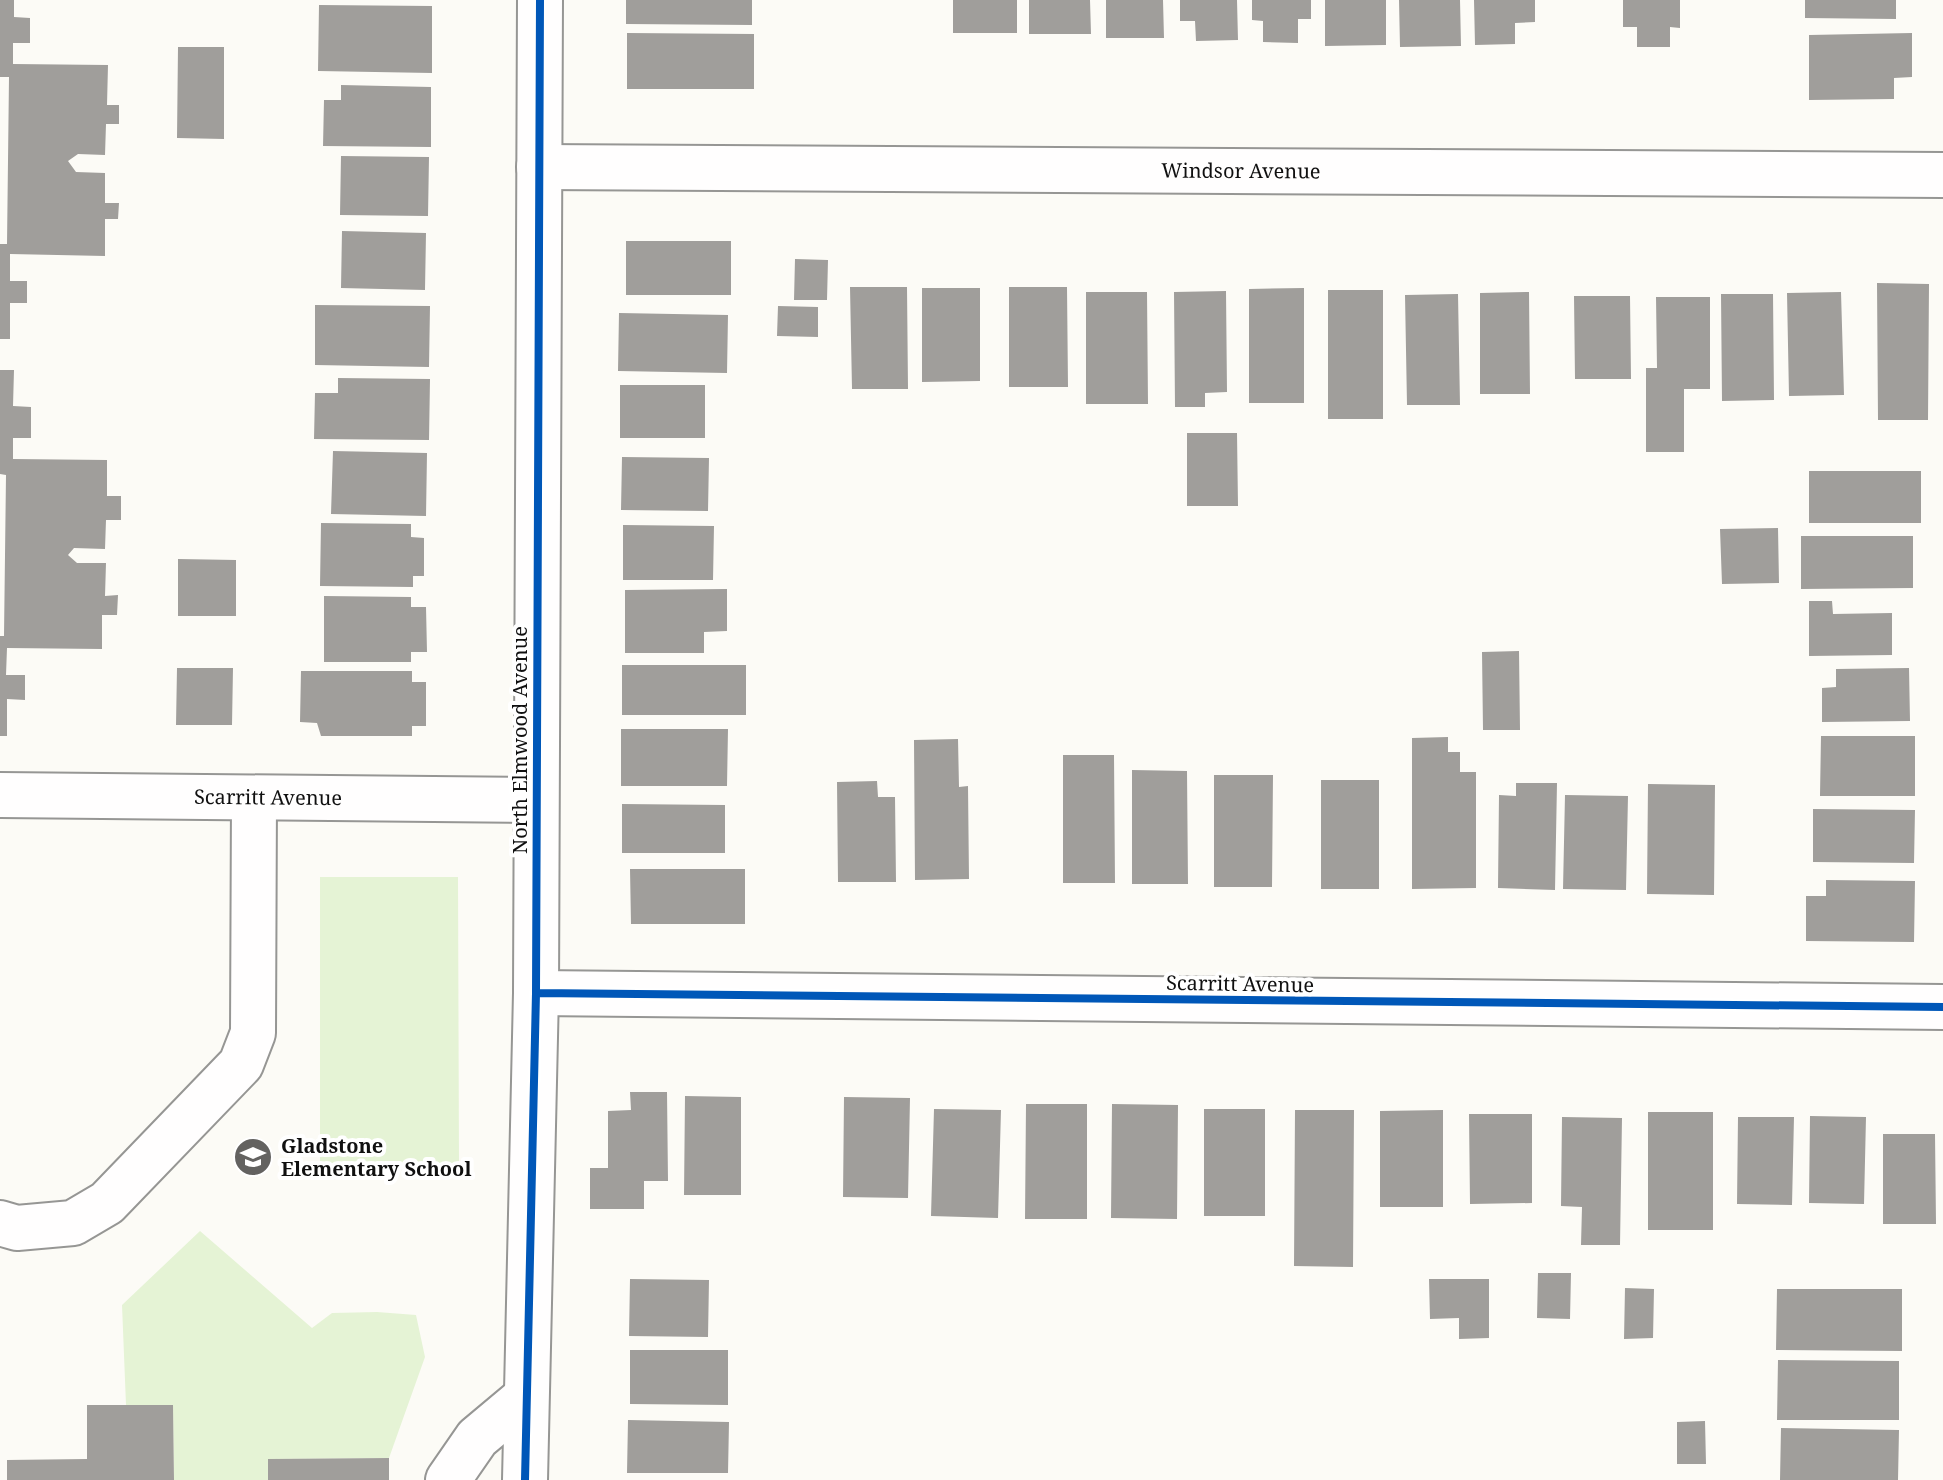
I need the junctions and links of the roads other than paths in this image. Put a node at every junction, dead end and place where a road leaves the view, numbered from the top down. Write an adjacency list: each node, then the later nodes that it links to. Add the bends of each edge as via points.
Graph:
1 (540, 0): 2 (street, North Elmwood Avenue)
2 (539, 167): 3 (street, Windsor Avenue); 6 (street, North Elmwood Avenue)
3 (1943, 175)
4 (0, 795): 5 (street, Scarritt Avenue)
5 (254, 798): 6 (street, Scarritt Avenue); 9 (street, via 253,1033 241,1064 107,1203 73,1223 17,1228)
6 (536, 800): 7 (street, North Elmwood Avenue)
7 (536, 993): 8 (street, Scarritt Avenue); 10 (street, North Elmwood Avenue)
8 (1943, 1007)
9 (0, 1223)
10 (526, 1397): 11 (street, via 477,1438); 12 (street, North Elmwood Avenue)
11 (448, 1480)
12 (525, 1480)

